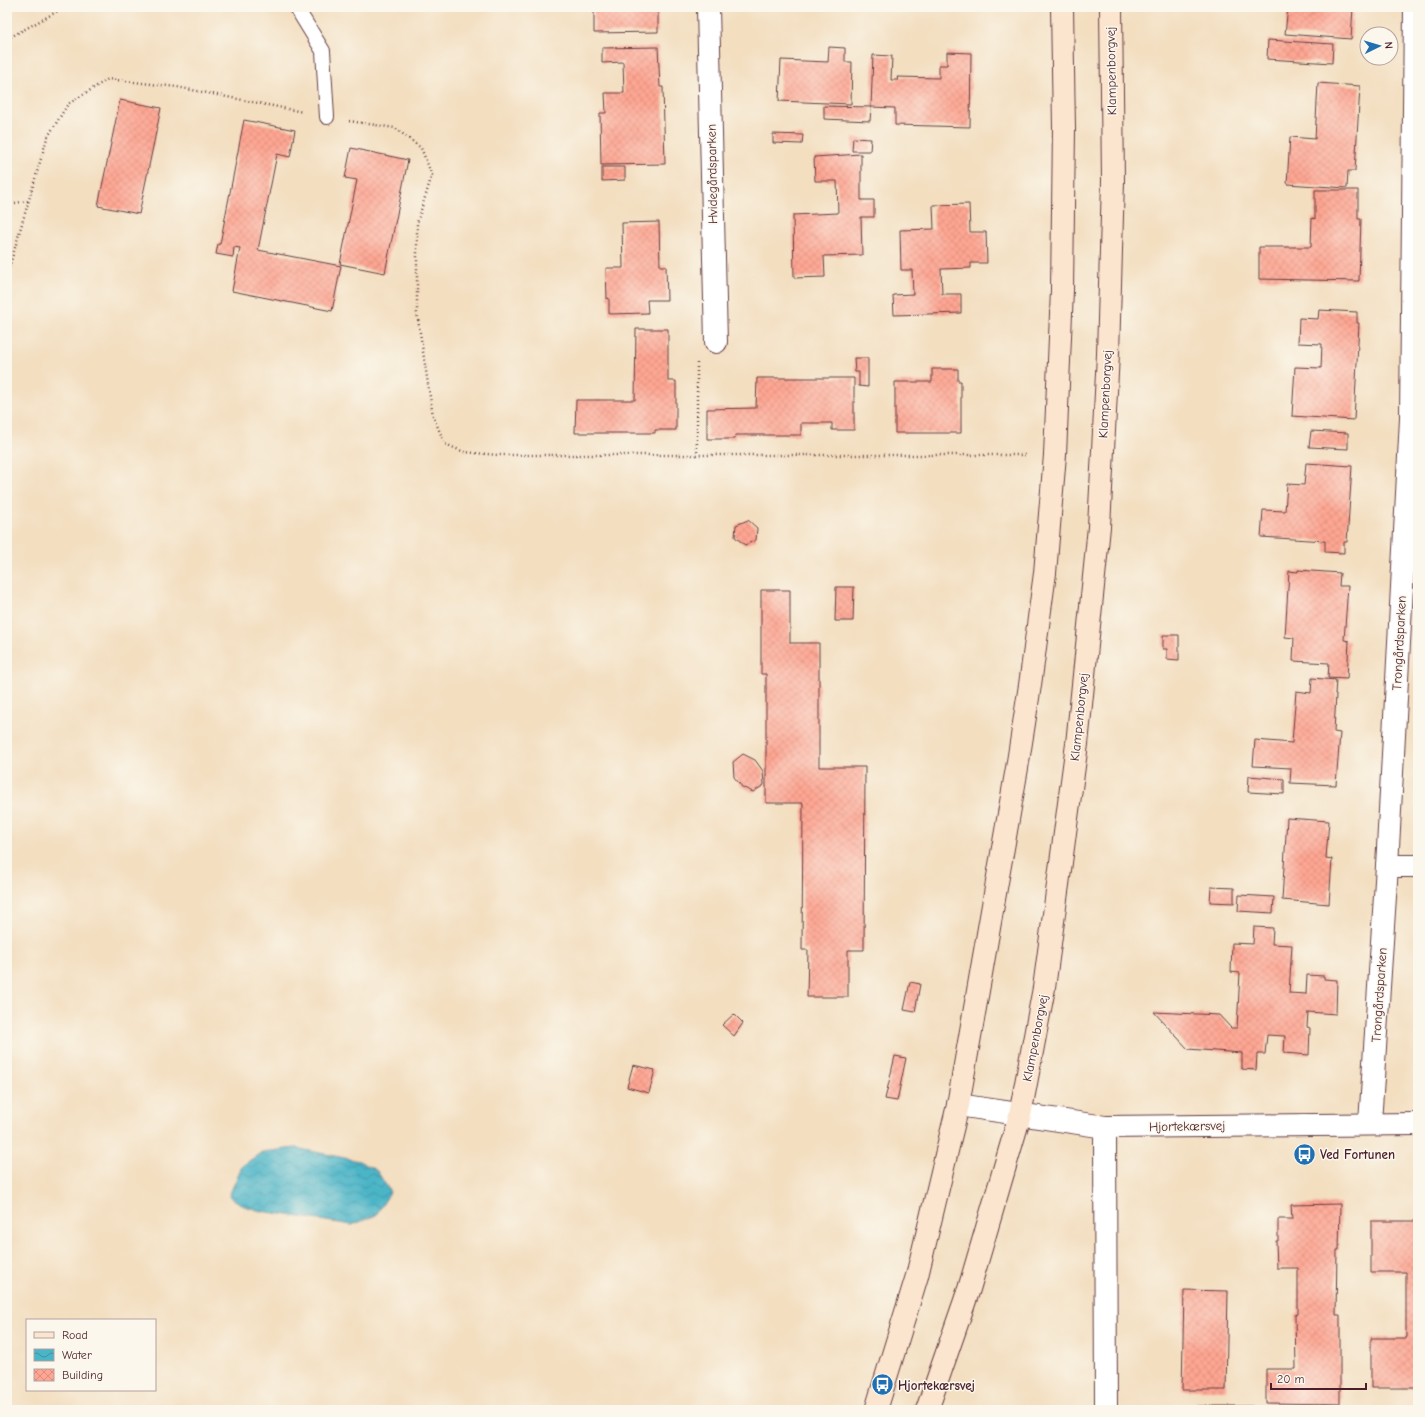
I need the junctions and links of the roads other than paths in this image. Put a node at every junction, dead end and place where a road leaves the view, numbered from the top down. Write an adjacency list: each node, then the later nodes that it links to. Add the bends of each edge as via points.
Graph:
1 (296, 7): 6 (lane, via 323,51)
2 (708, 7): 7 (street, Hvidegårdsparken)
3 (1062, 7): 11 (street, via 1062,290 1055,455 1045,573 1017,768)
4 (1111, 7): 12 (street, Klampenborgvej, via 1113,181 1099,527 1077,744 1045,981)
5 (1415, 7): 8 (street, Trongårdsparken)
6 (327, 117)
7 (716, 342)
8 (1414, 419): 9 (street, Trongårdsparken)
9 (1387, 866): 10 (street); 13 (street, Trongårdsparken)
10 (1418, 866)
11 (958, 1104): 12 (street, Hjortekærsvej); 16 (street, via 917,1276)
12 (1020, 1115): 15 (street, Hjortekærsvej); 17 (street, Klampenborgvej, via 969,1289)
13 (1370, 1124): 14 (street, Hjortekærsvej); 15 (street, Hjortekærsvej)
14 (1418, 1124)
15 (1105, 1127): 18 (street)
16 (876, 1410)
17 (927, 1410)
18 (1106, 1410)

